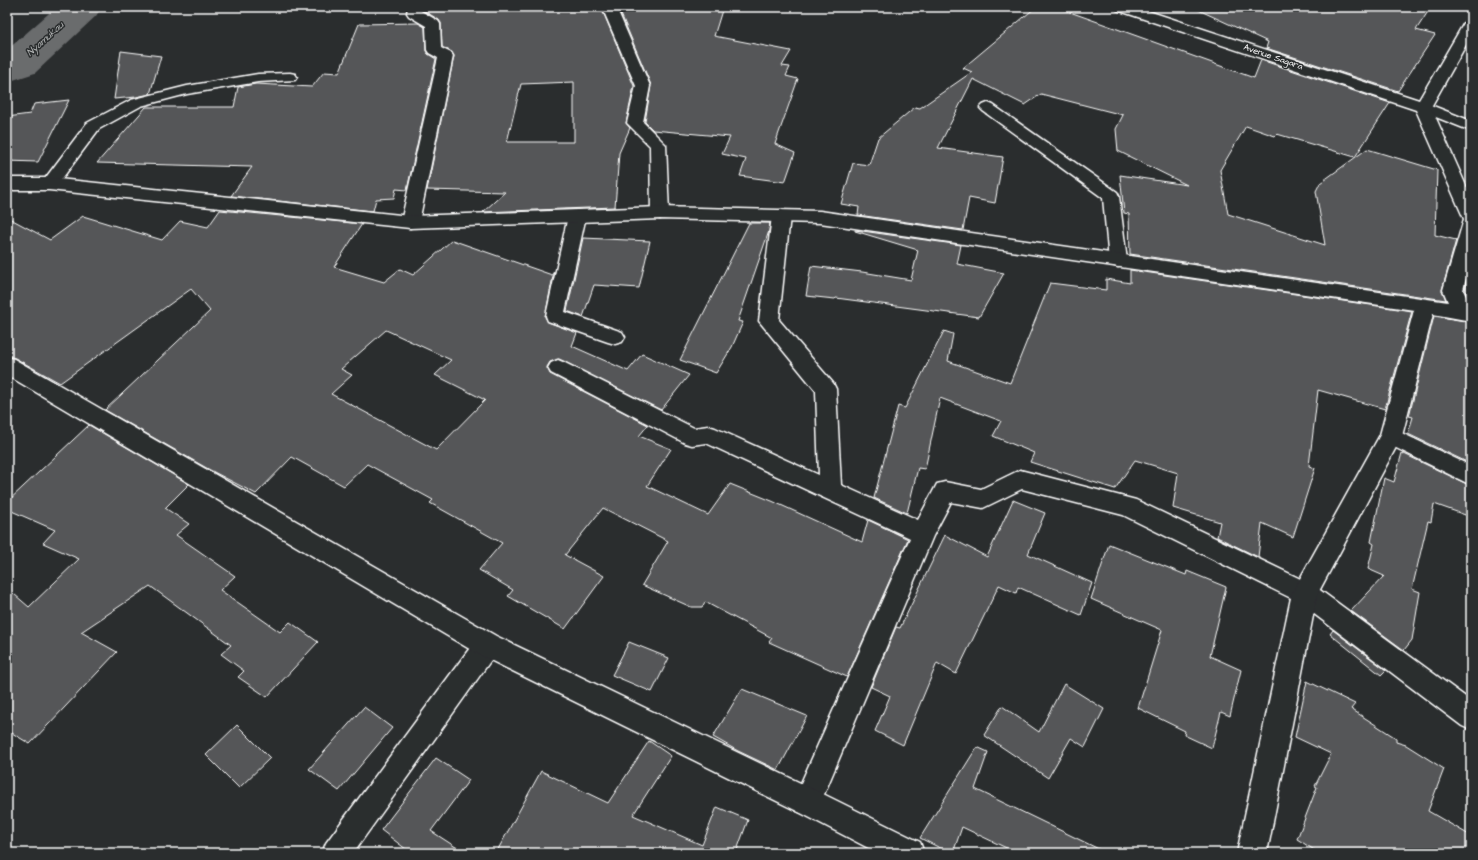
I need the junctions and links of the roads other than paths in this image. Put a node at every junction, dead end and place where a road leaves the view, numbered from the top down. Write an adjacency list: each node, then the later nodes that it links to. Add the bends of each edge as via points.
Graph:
1 (415, 7): 15 (lane, via 414,13 433,24 434,50 446,56)
2 (609, 7): 11 (lane, via 643,86 635,123 658,145)
3 (1122, 7): 7 (street, Avenue Sagara)
4 (1471, 23): 7 (street)
5 (290, 77): 10 (lane, via 258,78 188,90 136,103 93,126)
6 (988, 108): 17 (lane, via 1112,196)
7 (1423, 108): 8 (lane); 14 (street)
8 (1471, 126)
9 (7, 184): 10 (street)
10 (49, 184): 15 (street)
11 (660, 213): 12 (street); 13 (street)
12 (577, 216): 15 (street); 20 (lane, via 555,316)
13 (781, 216): 17 (street, via 820,217); 25 (lane, via 769,321 826,389)
14 (1471, 217)
15 (410, 222)
16 (1471, 222): 19 (street, via 1454,290)
17 (1118, 261): 18 (street)
18 (1425, 305): 19 (street); 23 (street)
19 (1466, 313)
20 (615, 337)
21 (7, 365): 28 (street)
22 (558, 368): 25 (lane, via 692,436 708,434)
23 (1391, 436): 24 (lane); 27 (street)
24 (1471, 476)
25 (830, 490): 26 (lane)
26 (923, 533): 27 (lane, via 945,491 983,499 1020,479 1128,508); 30 (lane)
27 (1305, 593): 29 (lane); 33 (street)
28 (487, 645): 30 (street); 31 (lane)
29 (1471, 717)
30 (807, 801): 32 (street)
31 (336, 853)
32 (909, 853)
33 (1252, 853)

